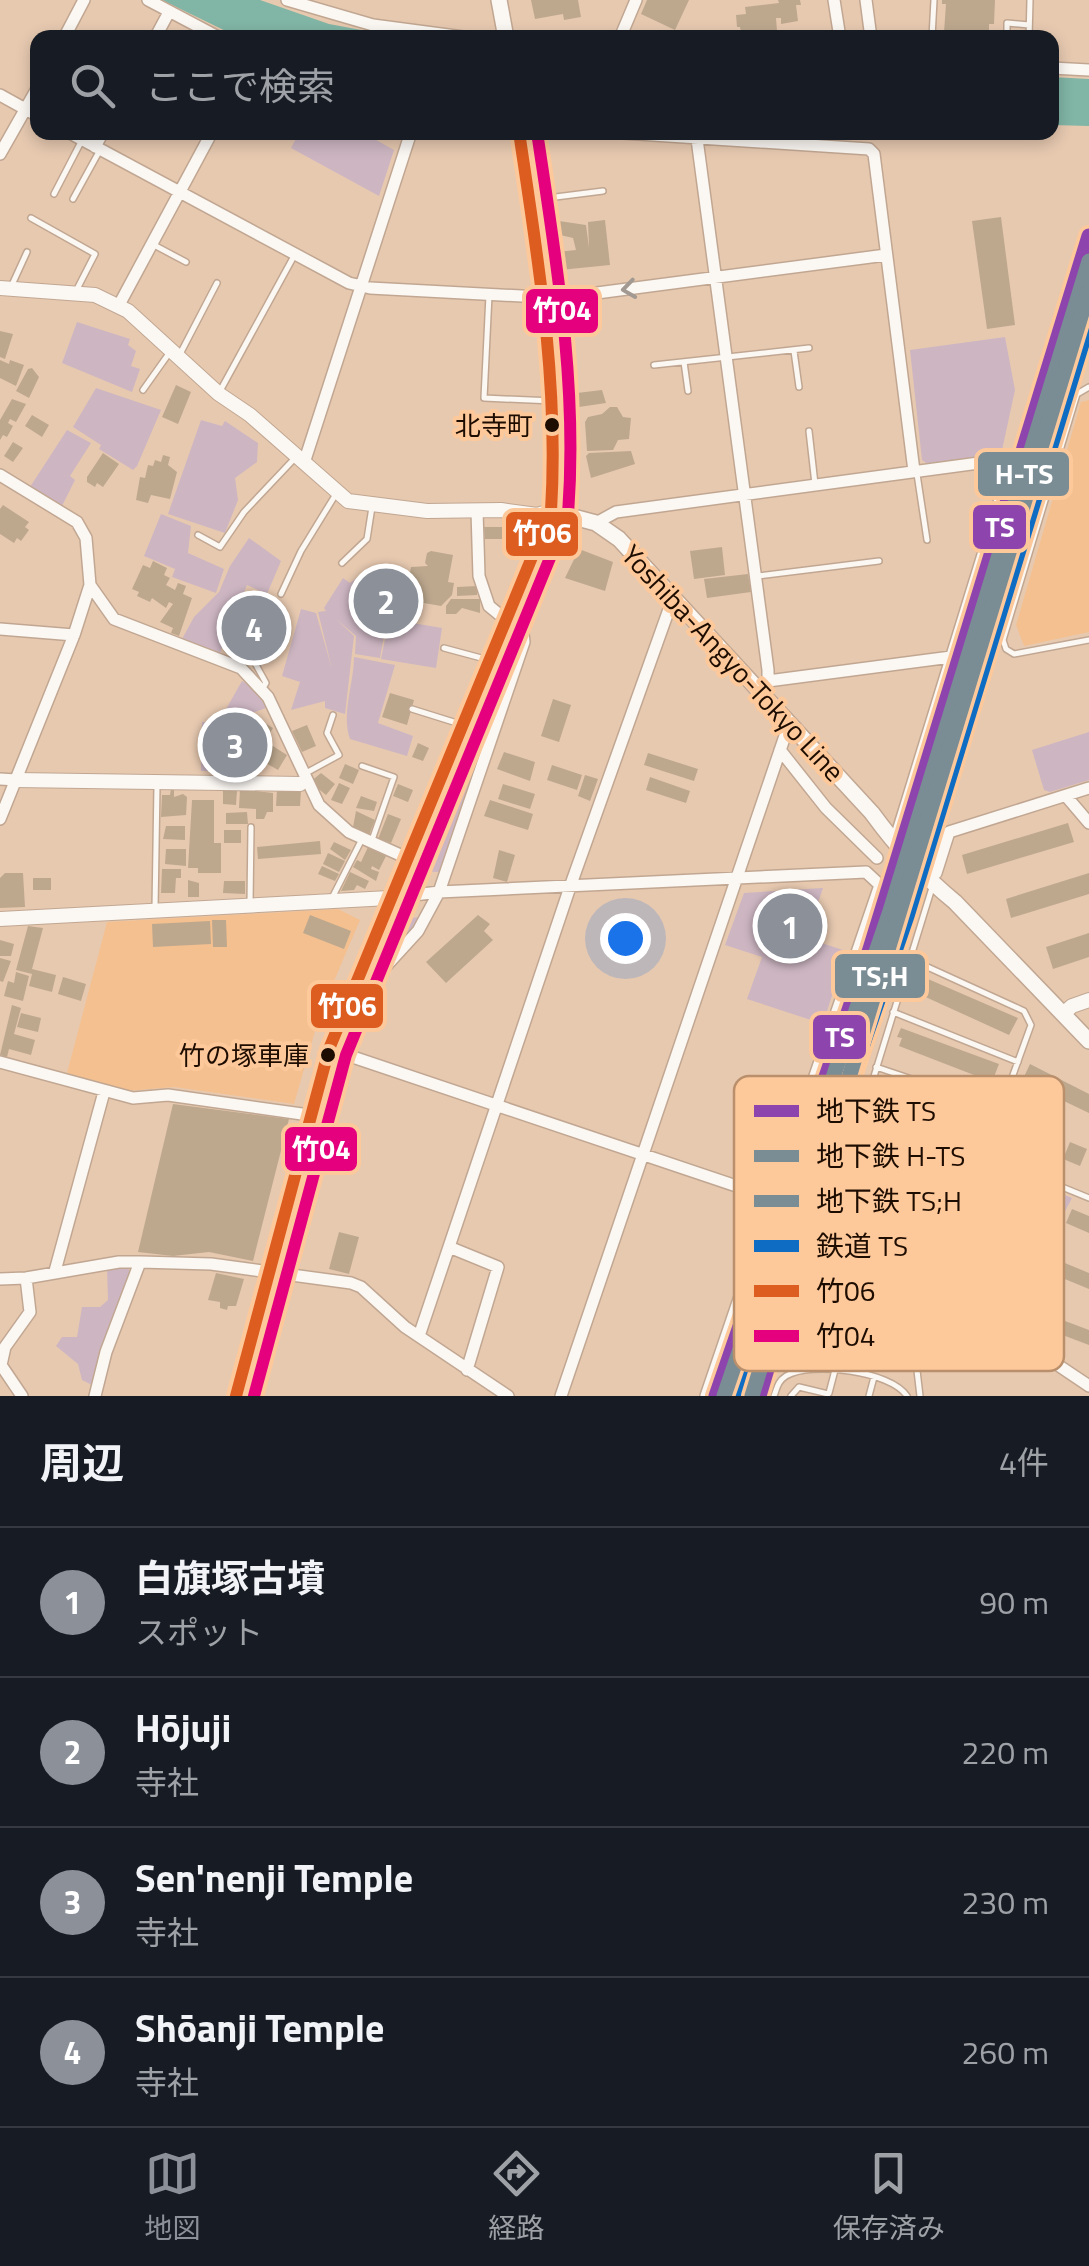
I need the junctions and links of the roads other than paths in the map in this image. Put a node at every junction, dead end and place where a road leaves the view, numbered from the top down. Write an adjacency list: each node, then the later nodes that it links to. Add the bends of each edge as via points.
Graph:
1 (84, 0): 12 (street)
2 (148, 0): 10 (street)
3 (288, 0): 15 (street)
4 (499, 0): 16 (main road)
5 (636, 0): 17 (street)
6 (834, 0): 18 (street)
7 (866, 0): 19 (street)
8 (1030, 0): 11 (lane)
9 (934, 1): 20 (lane)
10 (169, 12): 13 (street); 14 (street)
11 (1030, 25): 21 (lane, via 1008,23); 22 (lane)
12 (68, 30)
13 (159, 30)
14 (204, 30)
15 (410, 30)
16 (505, 30)
17 (623, 30)
18 (839, 30)
19 (870, 30)
20 (932, 30)
21 (1007, 30)
22 (1030, 30)
23 (1059, 68): 24 (street)
24 (1089, 70)
25 (0, 95): 26 (street)
26 (30, 111)
27 (30, 115): 35 (street)
28 (82, 140): 34 (street); 38 (lane)
29 (101, 140): 34 (street)
30 (208, 140): 37 (street)
31 (408, 140): 49 (street)
32 (520, 140): 40 (main road)
33 (697, 140): 45 (street, via 870,149); 47 (street)
34 (98, 149): 37 (street); 39 (lane)
35 (0, 154)
36 (603, 191): 40 (lane)
37 (179, 192): 42 (street); 44 (street)
38 (54, 194)
39 (72, 199)
40 (529, 200): 53 (main road)
41 (32, 218): 51 (lane, via 95,254)
42 (152, 243): 46 (lane); 54 (street)
43 (27, 252): 50 (lane)
44 (296, 254): 49 (street); 65 (lane)
45 (886, 255): 47 (street); 69 (street)
46 (186, 262)
47 (715, 278): 53 (street, one-way to 53); 58 (street)
48 (217, 284): 57 (lane)
49 (362, 286): 52 (street); 68 (street)
50 (6, 289): 51 (street)
51 (74, 294): 54 (street)
52 (489, 295): 53 (street); 66 (lane, via 484,398)
53 (543, 298): 66 (main road)
54 (118, 305): 57 (street)
55 (810, 348): 56 (lane)
56 (794, 350): 58 (lane); 62 (lane)
57 (175, 353): 63 (lane); 65 (street)
58 (726, 359): 59 (lane); 73 (street)
59 (684, 362): 60 (lane); 64 (lane)
60 (654, 364)
61 (1089, 387): 90 (lane, via 1077,394 1003,640 1014,654)
62 (799, 388)
63 (143, 390)
64 (688, 391)
65 (219, 394): 68 (street)
66 (556, 401): 76 (main road)
67 (809, 431): 71 (lane)
68 (300, 459): 72 (street); 78 (lane, via 244,512 220,547)
69 (916, 471): 71 (street); 79 (lane); 92 (street, via 1001,460 1005,466)
70 (0, 474): 83 (street, via 76,522 86,538)
71 (815, 484): 73 (street)
72 (336, 494): 74 (street); 84 (lane)
73 (744, 494): 77 (street, via 616,512); 82 (street)
74 (372, 506): 75 (street); 81 (lane, via 367,539)
75 (478, 511): 76 (street); 86 (street, via 480,576 489,606)
76 (551, 511): 77 (main road, Yoshiba-Angyo-Tokyo Line); 86 (main road)
77 (596, 523): 85 (main road, Yoshiba-Angyo-Tokyo Line)
78 (198, 535)
79 (927, 540)
80 (879, 561): 82 (lane)
81 (342, 563)
82 (756, 577): 94 (street)
83 (90, 586): 89 (street); 95 (street, via 114,620 241,668)
84 (281, 594)
85 (673, 598): 94 (main road, Yoshiba-Angyo-Tokyo Line); 117 (street)
86 (507, 622): 93 (main road); 119 (street, via 524,642)
87 (0, 629): 89 (street)
88 (239, 634): 95 (lane, via 266,684)
89 (74, 635): 102 (street)
90 (1089, 640)
91 (444, 648): 93 (lane)
92 (951, 657): 94 (street); 110 (street)
93 (490, 661): 99 (main road)
94 (764, 686): 98 (main road, Yoshiba-Angyo-Tokyo Line)
95 (262, 689): 103 (street)
96 (412, 709): 99 (lane)
97 (333, 715): 103 (lane, via 327,733 338,756)
98 (790, 724): 100 (street); 110 (main road, Yoshiba-Angyo-Tokyo Line)
99 (463, 725): 112 (main road)
100 (780, 750): 113 (street); 116 (street)
101 (362, 766): 111 (lane, via 394,777)
102 (8, 779): 104 (street); 107 (street)
103 (304, 780): 104 (street); 111 (street, via 340,826)
104 (158, 782): 124 (lane)
105 (1089, 788): 106 (street)
106 (1066, 796): 108 (street); 115 (street, via 948,832)
107 (0, 819)
108 (1089, 823)
109 (251, 827): 123 (lane)
110 (895, 836): 113 (street); 115 (main road, Yoshiba-Angyo-Tokyo Line); 122 (main road, Yoshiba-Angyo-Tokyo Line, via 932,884)
111 (366, 841): 112 (street); 121 (lane)
112 (407, 858): 120 (main road)
113 (877, 858): 114 (street)
114 (869, 872): 116 (street); 136 (street, via 880,885)
115 (936, 873): 122 (main road, Yoshiba-Angyo-Tokyo Line)
116 (738, 878): 117 (street); 143 (street)
117 (570, 887): 119 (street); 141 (street)
118 (931, 891): 126 (lane)
119 (439, 892): 120 (street); 127 (street, via 418,931 386,966)
120 (389, 898): 121 (street); 127 (main road)
121 (330, 900): 123 (street)
122 (956, 902): 130 (main road, Yoshiba-Angyo-Tokyo Line)
123 (250, 906): 124 (street)
124 (155, 911): 125 (street)
125 (0, 919)
126 (910, 958): 129 (lane); 134 (lane, via 1024,1011 1031,1025)
127 (360, 968): 132 (main road)
128 (1089, 1000): 130 (street)
129 (893, 1012): 134 (lane); 135 (lane)
130 (1064, 1013): 131 (main road, Yoshiba-Angyo-Tokyo Line)
131 (1089, 1041)
132 (329, 1049): 141 (street); 142 (main road)
133 (0, 1062): 140 (street)
134 (1018, 1062): 139 (lane)
135 (876, 1066): 137 (lane); 138 (lane)
136 (814, 1076)
137 (873, 1076)
138 (905, 1076)
139 (1013, 1076)
140 (104, 1092): 142 (street); 149 (street)
141 (496, 1105): 143 (street); 147 (street)
142 (310, 1115): 150 (main road)
143 (643, 1155): 144 (street); 168 (street)
144 (734, 1185)
145 (1064, 1189): 146 (lane)
146 (1089, 1198)
147 (449, 1246): 154 (street); 156 (street, via 498,1266)
148 (140, 1262): 149 (street); 150 (street); 165 (street)
149 (55, 1271): 151 (street)
150 (268, 1272): 154 (street, via 361,1287); 166 (main road)
151 (26, 1278): 152 (street); 159 (street, via 30,1312 5,1347)
152 (0, 1279)
153 (734, 1312): 169 (street)
154 (419, 1336): 156 (street)
155 (1064, 1369): 161 (street)
156 (467, 1370): 162 (street)
157 (824, 1371): 170 (lane, via 792,1374)
158 (841, 1371): 160 (lane)
159 (3, 1373): 164 (street)
160 (874, 1377): 172 (lane); 173 (lane)
161 (1089, 1386)
162 (486, 1390): 167 (street)
163 (828, 1395): 171 (lane, via 799,1387)
164 (22, 1396)
165 (95, 1396)
166 (236, 1396)
167 (508, 1396)
168 (561, 1396)
169 (706, 1396)
170 (774, 1396)
171 (790, 1396)
172 (869, 1396)
173 (907, 1396)

